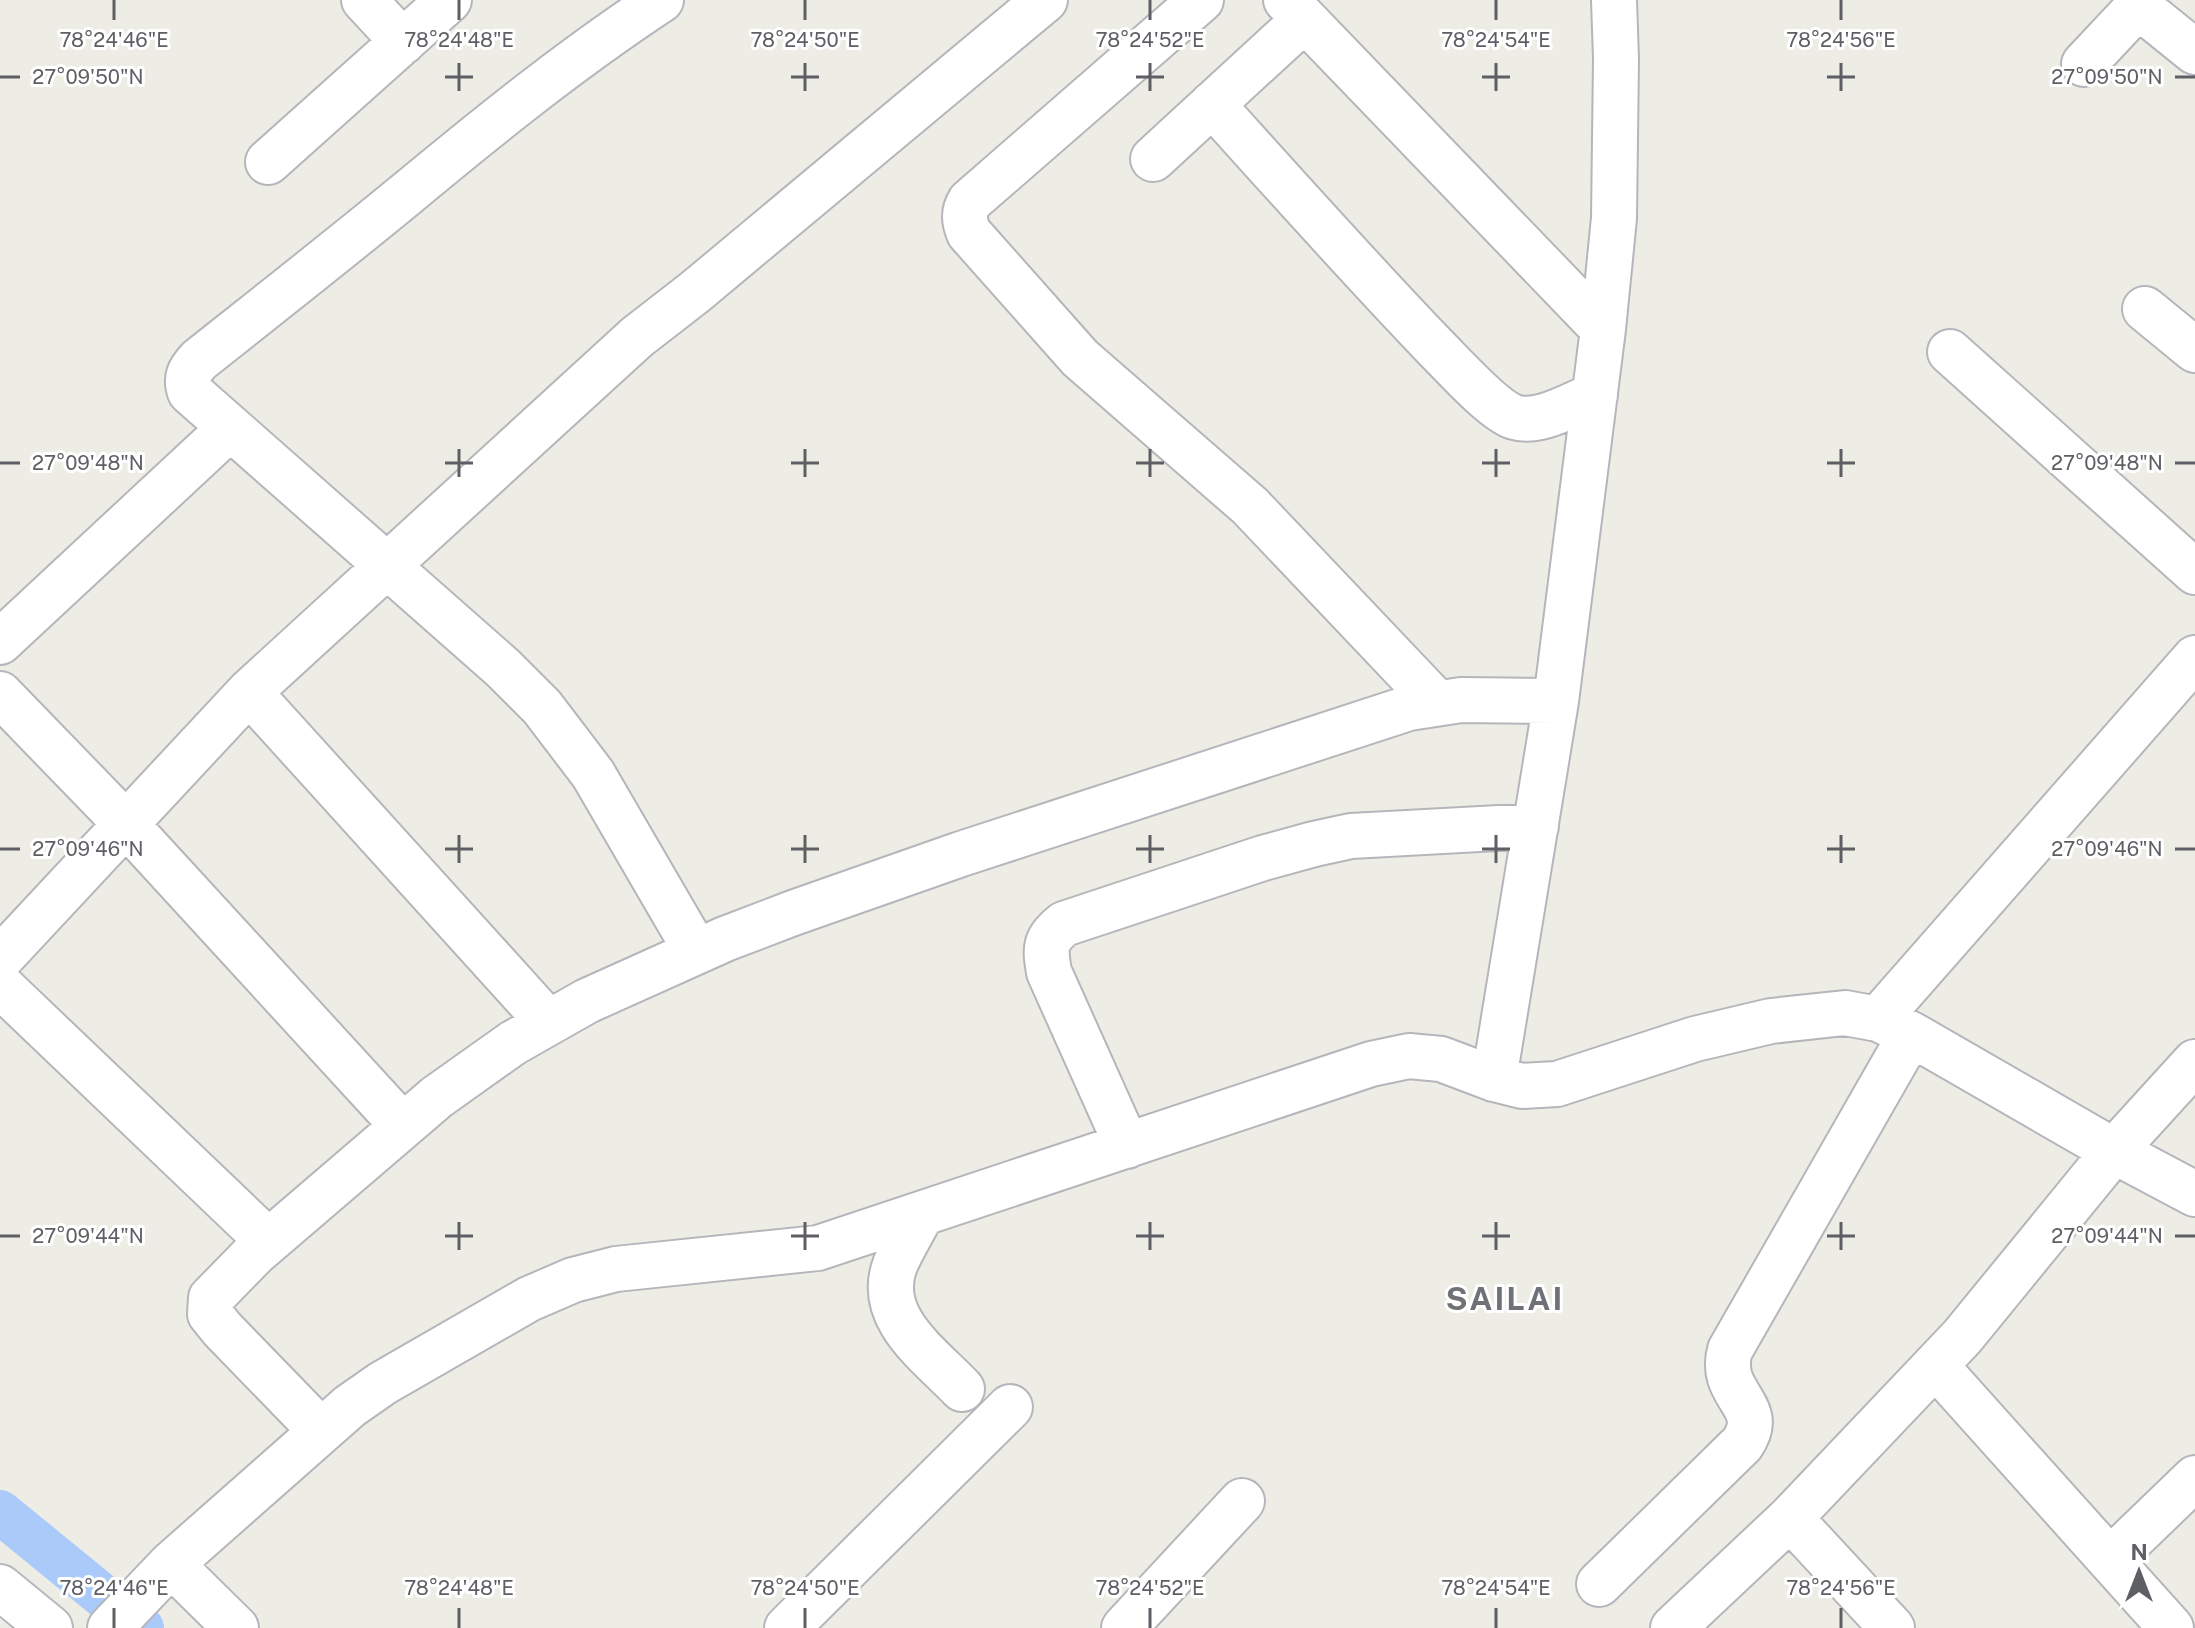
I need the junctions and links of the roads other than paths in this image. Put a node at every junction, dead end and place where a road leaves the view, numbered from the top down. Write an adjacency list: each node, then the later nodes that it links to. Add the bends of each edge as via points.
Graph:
1 (364, 0): 9 (street)
2 (449, 0): 9 (street)
3 (661, 0): 20 (street, via 562,68 199,360 186,380 190,392)
4 (1045, 0): 21 (street, via 637,337)
5 (1201, 0): 28 (street, via 970,201 964,221 1080,358 1250,506)
6 (1614, 0): 16 (street, via 1614,218)
7 (2141, 3): 10 (street); 11 (street)
8 (1295, 10): 12 (street); 16 (street)
9 (403, 42): 14 (street)
10 (2195, 52)
11 (2084, 64)
12 (1212, 104): 13 (street); 19 (street, via 1393,303 1495,404 1513,417 1535,419)
13 (1153, 159)
14 (268, 162)
15 (2145, 309): 17 (street)
16 (1603, 329): 19 (street)
17 (2195, 350)
18 (1950, 352): 22 (street)
19 (1595, 395): 27 (street)
20 (230, 428): 21 (street); 23 (street)
21 (386, 568): 25 (street); 31 (street, via 503,668 568,738)
22 (2195, 572)
23 (0, 642)
24 (2195, 658): 35 (street)
25 (249, 692): 29 (street); 34 (street)
26 (0, 694): 29 (street)
27 (1556, 701): 28 (street); 30 (street)
28 (1437, 703): 31 (street, via 961,854)
29 (125, 823): 32 (street); 38 (street)
30 (1536, 826): 37 (street); 39 (street, via 1351,836 1263,858 1064,924 1050,935 1049,972)
31 (696, 951): 34 (street)
32 (0, 959)
33 (0, 985): 43 (street)
34 (548, 1022): 38 (street, via 463,1078)
35 (1894, 1026): 37 (street, via 1845,1013 1771,1021 1695,1039 1557,1084 1522,1086); 40 (street); 53 (street, via 1730,1350 1728,1377 1752,1415 1752,1431)
36 (2195, 1062): 40 (street)
37 (1494, 1079): 39 (street, via 1441,1059 1409,1056)
38 (403, 1126): 43 (street)
39 (1127, 1146): 42 (street)
40 (2114, 1151): 41 (street); 44 (street)
41 (2195, 1194)
42 (921, 1215): 45 (street, via 895,1266 893,1305 899,1323); 47 (street, via 818,1248 616,1269 573,1280 529,1299 383,1383)
43 (268, 1241): 47 (street, via 211,1298 210,1314)
44 (1935, 1365): 50 (street); 51 (street)
45 (962, 1389)
46 (1010, 1407): 58 (street)
47 (320, 1430): 52 (street)
48 (2195, 1478): 51 (street)
49 (1242, 1501): 59 (street)
50 (1790, 1518): 60 (street); 61 (street)
51 (2110, 1560): 62 (street)
52 (171, 1564): 55 (street); 57 (street)
53 (1599, 1584)
54 (0, 1587): 56 (street)
55 (119, 1618)
56 (50, 1628)
57 (236, 1628)
58 (787, 1628)
59 (1124, 1628)
60 (1673, 1628)
61 (1892, 1628)
62 (2171, 1628)

